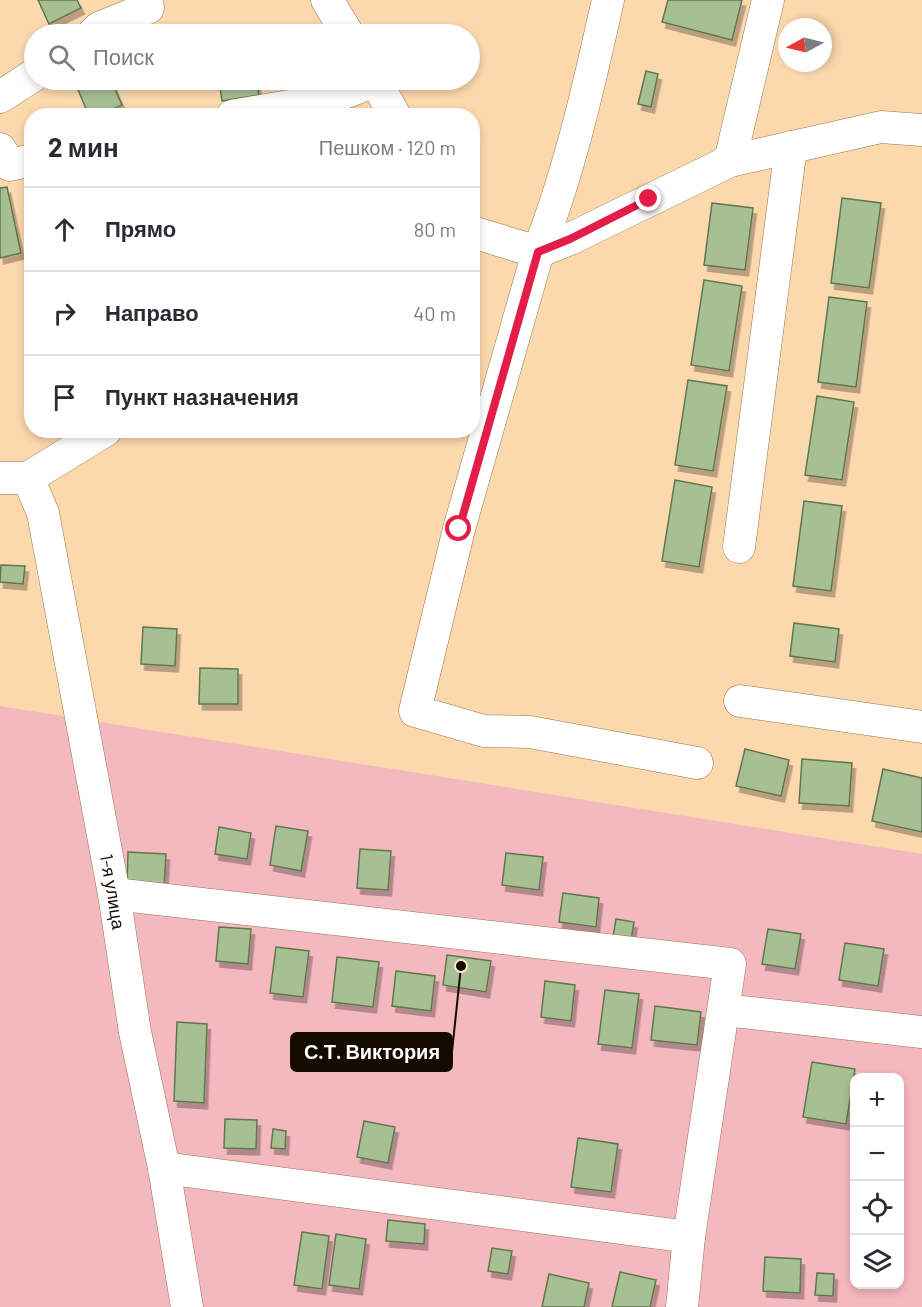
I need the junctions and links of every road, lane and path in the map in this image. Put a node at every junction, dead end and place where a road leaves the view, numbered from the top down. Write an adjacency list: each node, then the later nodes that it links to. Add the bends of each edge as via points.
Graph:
1 (146, 0): 5 (street, via 148,8)
2 (327, 0): 6 (street)
3 (608, 0): 19 (street, via 579,127)
4 (768, 0): 16 (street)
5 (109, 24)
6 (342, 24)
7 (24, 81): 10 (street)
8 (355, 90): 11 (street)
9 (380, 90): 12 (street)
10 (0, 97)
11 (302, 108)
12 (390, 108)
13 (922, 130): 14 (street, via 881,127)
14 (791, 147): 16 (street); 22 (street)
15 (0, 149): 17 (street, via 10,165)
16 (730, 161): 19 (street)
17 (24, 162)
18 (480, 234): 19 (street)
19 (538, 252): 25 (street, via 459,529 415,711 484,731 530,732)
20 (91, 438): 21 (street)
21 (14, 478): 26 (street, 1-я улица, via 43,513)
22 (739, 547)
23 (740, 701): 24 (street)
24 (922, 727)
25 (697, 763)
26 (114, 894): 27 (street, via 730,964); 29 (street, 1-я улица, via 135,1032)
27 (724, 1010): 28 (street); 30 (street)
28 (922, 1032)
29 (164, 1168): 30 (street); 31 (street, 1-я улица)
30 (689, 1237): 32 (street)
31 (187, 1307)
32 (682, 1307)

